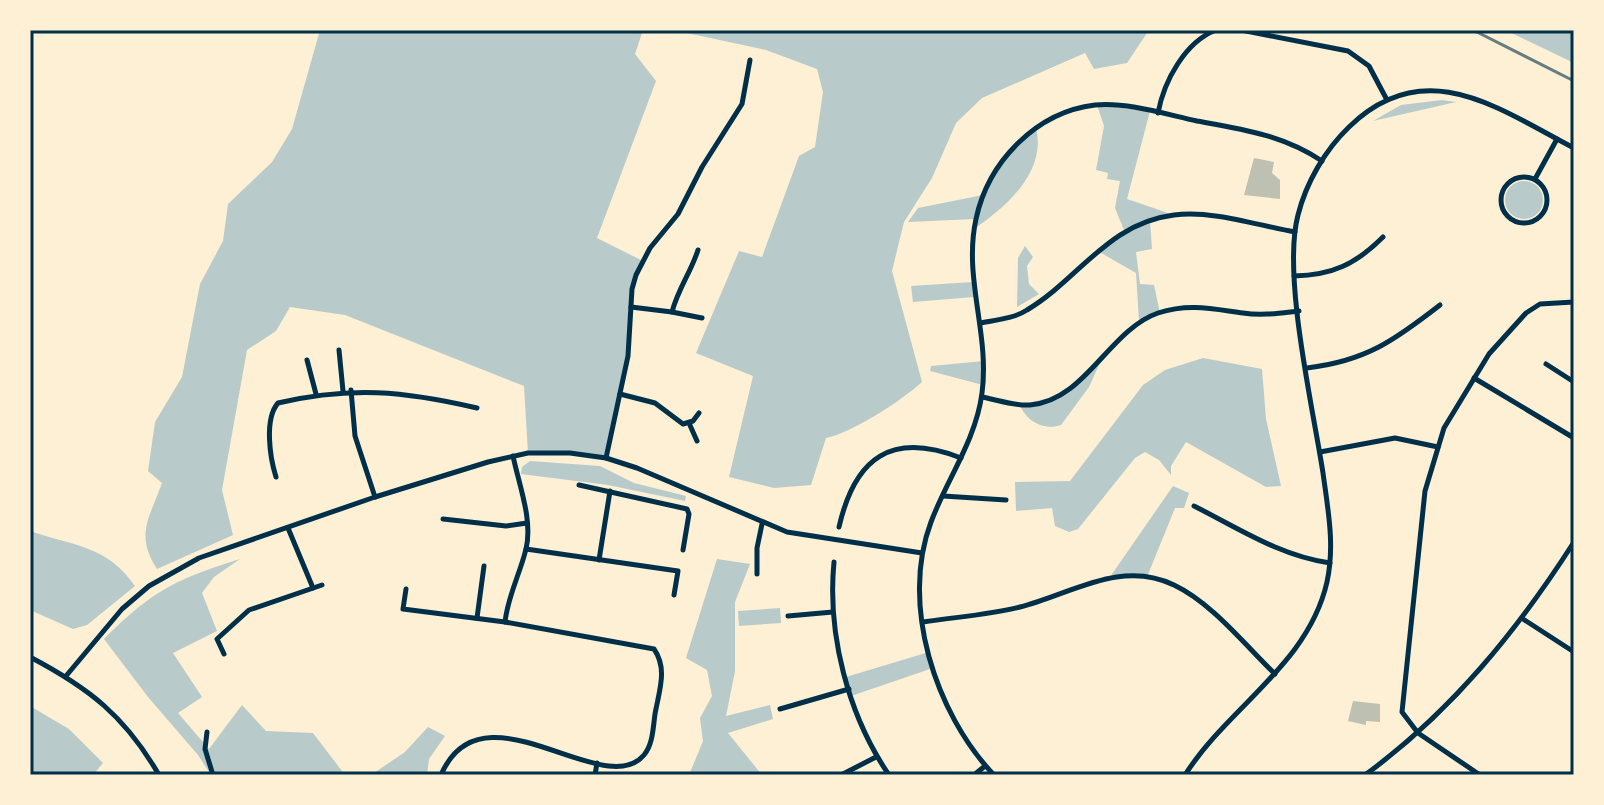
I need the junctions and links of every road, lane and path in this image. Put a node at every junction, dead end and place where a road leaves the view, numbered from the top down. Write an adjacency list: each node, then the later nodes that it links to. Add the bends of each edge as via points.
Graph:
1 (1216, 30): 5 (street, via 1188,49 1162,93)
2 (1241, 30): 4 (street, via 1348,51 1369,66)
3 (750, 60): 16 (street, via 742,104 681,209 643,261)
4 (1387, 100): 6 (street, via 1424,91 1455,92 1487,102); 8 (street, via 1355,121)
5 (1158, 113): 8 (street, via 1276,136); 20 (street, via 1097,105 1071,111 1036,128 1004,158 983,195 974,229 973,282)
6 (1557, 139): 7 (street); 9 (street)
7 (1574, 148)
8 (1322, 161): 10 (street, via 1304,196)
9 (1535, 179): 9 (street, via 1547,194 1544,213 1517,223 1503,210 1502,191 1516,178)
10 (1295, 232): 13 (street); 20 (street, via 1193,214 1161,217 1125,230 1096,250 1026,311)
11 (1383, 237): 13 (street, via 1348,266)
12 (698, 250): 18 (street)
13 (1294, 276): 17 (street)
14 (1574, 302): 25 (street, via 1540,304 1526,313)
15 (1440, 305): 24 (street, via 1370,354)
16 (631, 307): 18 (street); 30 (street)
17 (1299, 311): 24 (street); 31 (street, via 1265,315 1202,306 1160,313 1139,321 1053,399 1020,405)
18 (672, 312): 19 (street)
19 (702, 318)
20 (980, 323): 31 (street)
21 (339, 350): 28 (street)
22 (307, 360): 29 (street)
23 (1546, 364): 26 (street)
24 (1307, 368): 38 (street)
25 (1474, 378): 35 (street); 37 (street)
26 (1574, 382)
27 (351, 390): 28 (street); 32 (street, via 427,396); 46 (street, via 355,436)
28 (343, 391): 29 (street)
29 (316, 394): 42 (street, via 274,406 271,459)
30 (620, 394): 34 (street, via 655,403 678,422); 40 (street)
31 (982, 397): 41 (street)
32 (477, 408)
33 (699, 413): 34 (street)
34 (689, 423): 36 (street)
35 (1574, 438)
36 (697, 441)
37 (1438, 447): 38 (street, via 1395,438); 81 (street, via 1425,491 1402,699 1403,716)
38 (1320, 452): 60 (street)
39 (513, 456): 40 (street, via 560,453); 46 (street); 50 (street)
40 (606, 458): 51 (street)
41 (961, 458): 45 (street); 52 (street, via 918,446 883,454 861,471)
42 (276, 477)
43 (579, 485): 44 (street)
44 (610, 491): 56 (street, via 687,509); 58 (street)
45 (943, 496): 47 (street); 57 (street)
46 (375, 497): 53 (street)
47 (1006, 500)
48 (1194, 506): 60 (street, via 1279,550)
49 (443, 519): 50 (street)
50 (527, 523): 55 (street)
51 (762, 524): 57 (street, via 811,539); 62 (street)
52 (839, 527)
53 (288, 528): 64 (street); 77 (street, via 210,553 149,586 111,621)
54 (1574, 542): 70 (street)
55 (526, 549): 58 (street); 71 (street)
56 (683, 550)
57 (922, 553): 72 (street)
58 (599, 560): 66 (street, via 678,571)
59 (834, 562): 67 (street)
60 (1330, 563): 76 (street, via 1316,614)
61 (484, 566): 69 (street)
62 (757, 574)
63 (322, 585): 64 (street)
64 (313, 588): 74 (street, via 244,613 217,639)
65 (406, 589): 69 (street, via 403,609)
66 (674, 595)
67 (833, 612): 68 (street); 78 (street)
68 (788, 616)
69 (477, 618): 71 (street)
70 (1523, 619): 73 (street); 81 (street)
71 (505, 622): 83 (street, via 654,649 663,668 650,746 631,764)
72 (923, 622): 76 (street, via 1017,608 1110,577 1147,577 1192,597); 84 (street, via 940,689)
73 (1574, 652)
74 (224, 654)
75 (30, 657): 77 (street)
76 (1275, 674): 93 (street)
77 (66, 676): 85 (street, via 119,717)
78 (849, 689): 79 (street); 82 (street)
79 (780, 709)
80 (207, 732): 86 (street, via 205,749)
81 (1418, 733): 94 (street); 95 (street)
82 (876, 757): 89 (street); 90 (street)
83 (597, 763): 87 (street, via 547,746 495,738 470,741 450,754); 88 (street)
84 (985, 766): 91 (street); 92 (street)
85 (159, 775)
86 (213, 775)
87 (441, 775)
88 (595, 775)
89 (841, 775)
90 (889, 775)
91 (974, 775)
92 (994, 775)
93 (1185, 775)
94 (1365, 775)
95 (1480, 775)

